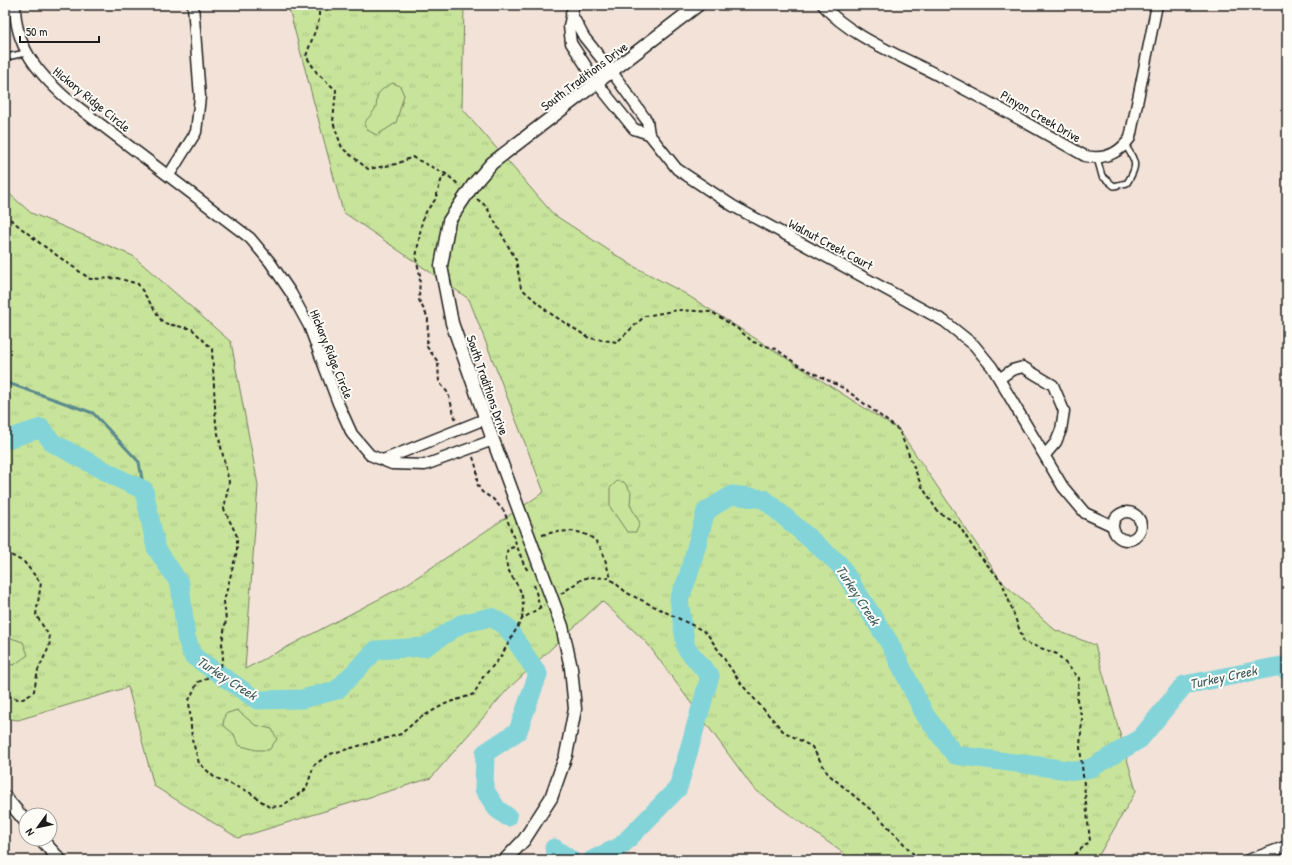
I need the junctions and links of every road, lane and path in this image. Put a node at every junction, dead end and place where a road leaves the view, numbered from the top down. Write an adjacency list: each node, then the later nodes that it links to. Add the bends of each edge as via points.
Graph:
1 (15, 5): 8 (street, Hickory Ridge Circle, via 15,18)
2 (193, 5): 16 (street, via 200,97 196,132)
3 (319, 5): 15 (path, via 319,20 306,56 317,73 336,90 333,122 342,148 368,169 397,164 412,157)
4 (698, 5): 10 (street, South Traditions Drive)
5 (822, 5): 14 (street, Pinyon Creek Drive, via 830,14 857,33 1000,107 1085,156)
6 (1157, 5): 13 (street, via 1130,138)
7 (573, 9): 10 (street, Walnut Creek Court, via 584,37); 11 (street, Walnut Creek Court, via 569,26 571,43)
8 (26, 53): 9 (lane, via 7,57); 16 (street, Hickory Ridge Circle, via 45,79 66,98)
9 (5, 55)
10 (612, 72): 11 (street, South Traditions Drive); 12 (street, Walnut Creek Court, via 647,121)
11 (597, 83): 12 (street, Walnut Creek Court, via 634,128); 17 (street, South Traditions Drive, via 492,163)
12 (648, 134): 19 (street, Walnut Creek Court, via 677,169 733,206 944,321 974,344)
13 (1125, 145): 14 (street, via 1111,155); 14 (lane, via 1135,158 1135,170 1127,183 1114,186 1102,176)
14 (1097, 158)
15 (446, 174): 17 (path); 21 (path, via 442,178 435,200 422,221 416,258 420,275 419,300 428,318 427,347 438,362 440,382 448,393)
16 (169, 175): 25 (street, Hickory Ridge Circle, via 250,238 270,262 309,326 352,434 370,455)
17 (468, 192): 20 (street, South Traditions Drive, via 449,221 441,266 452,323); 42 (path, via 486,206 516,260 521,288 548,312 589,338 617,342 645,316 678,310 712,312 753,342 776,349 798,365 845,389 899,430 921,485 938,512 958,524 974,549 1002,582 1024,642 1057,654 1079,678 1077,700 1082,719 1080,747 1090,841)
18 (5, 215): 33 (path, via 90,279 117,278 138,284 163,323 192,329 212,349 216,425 229,482 224,509 237,536 237,551 224,601 226,620 220,669 198,682 189,700 192,739 199,763 214,777 249,792 269,807 282,806 306,789 314,765 330,754 401,734 418,719 445,704 474,694 483,677 503,653)
19 (999, 379): 24 (street, Walnut Creek Court); 24 (street, via 1012,370 1023,367 1053,385 1064,411 1056,442)
20 (485, 419): 21 (street); 22 (street, South Traditions Drive)
21 (460, 430): 25 (street)
22 (493, 440): 23 (street, Hickory Ridge Circle); 31 (street, South Traditions Drive)
23 (471, 448): 25 (street, Hickory Ridge Circle, via 425,465 392,464); 32 (path, via 477,470 477,484 504,512 524,565 529,571)
24 (1045, 455): 26 (street, Walnut Creek Court, via 1064,487 1085,513)
25 (383, 460)
26 (1113, 526)
27 (542, 535): 30 (path, via 556,531 574,531 594,541 600,547 607,571)
28 (514, 547): 33 (path, via 508,549 506,563 509,574 520,591 523,604)
29 (5, 552): 34 (path, via 24,562 38,578 41,589 36,614 50,640 38,670 34,691 23,699)
30 (613, 581): 31 (path, via 609,578 582,579); 41 (path, via 627,593 695,626 708,635 742,685 783,731 812,747 828,774 877,815)
31 (552, 599): 32 (path); 40 (street, South Traditions Drive, via 562,626 571,668 575,709 566,755 551,798 524,840)
32 (540, 607): 33 (path)
33 (522, 619)
34 (5, 695)
35 (5, 797): 36 (street)
36 (18, 812)
37 (1287, 846): 43 (street)
38 (48, 847): 39 (street)
39 (60, 860)
40 (505, 860)
41 (919, 860)
42 (1067, 860)
43 (1248, 860)

